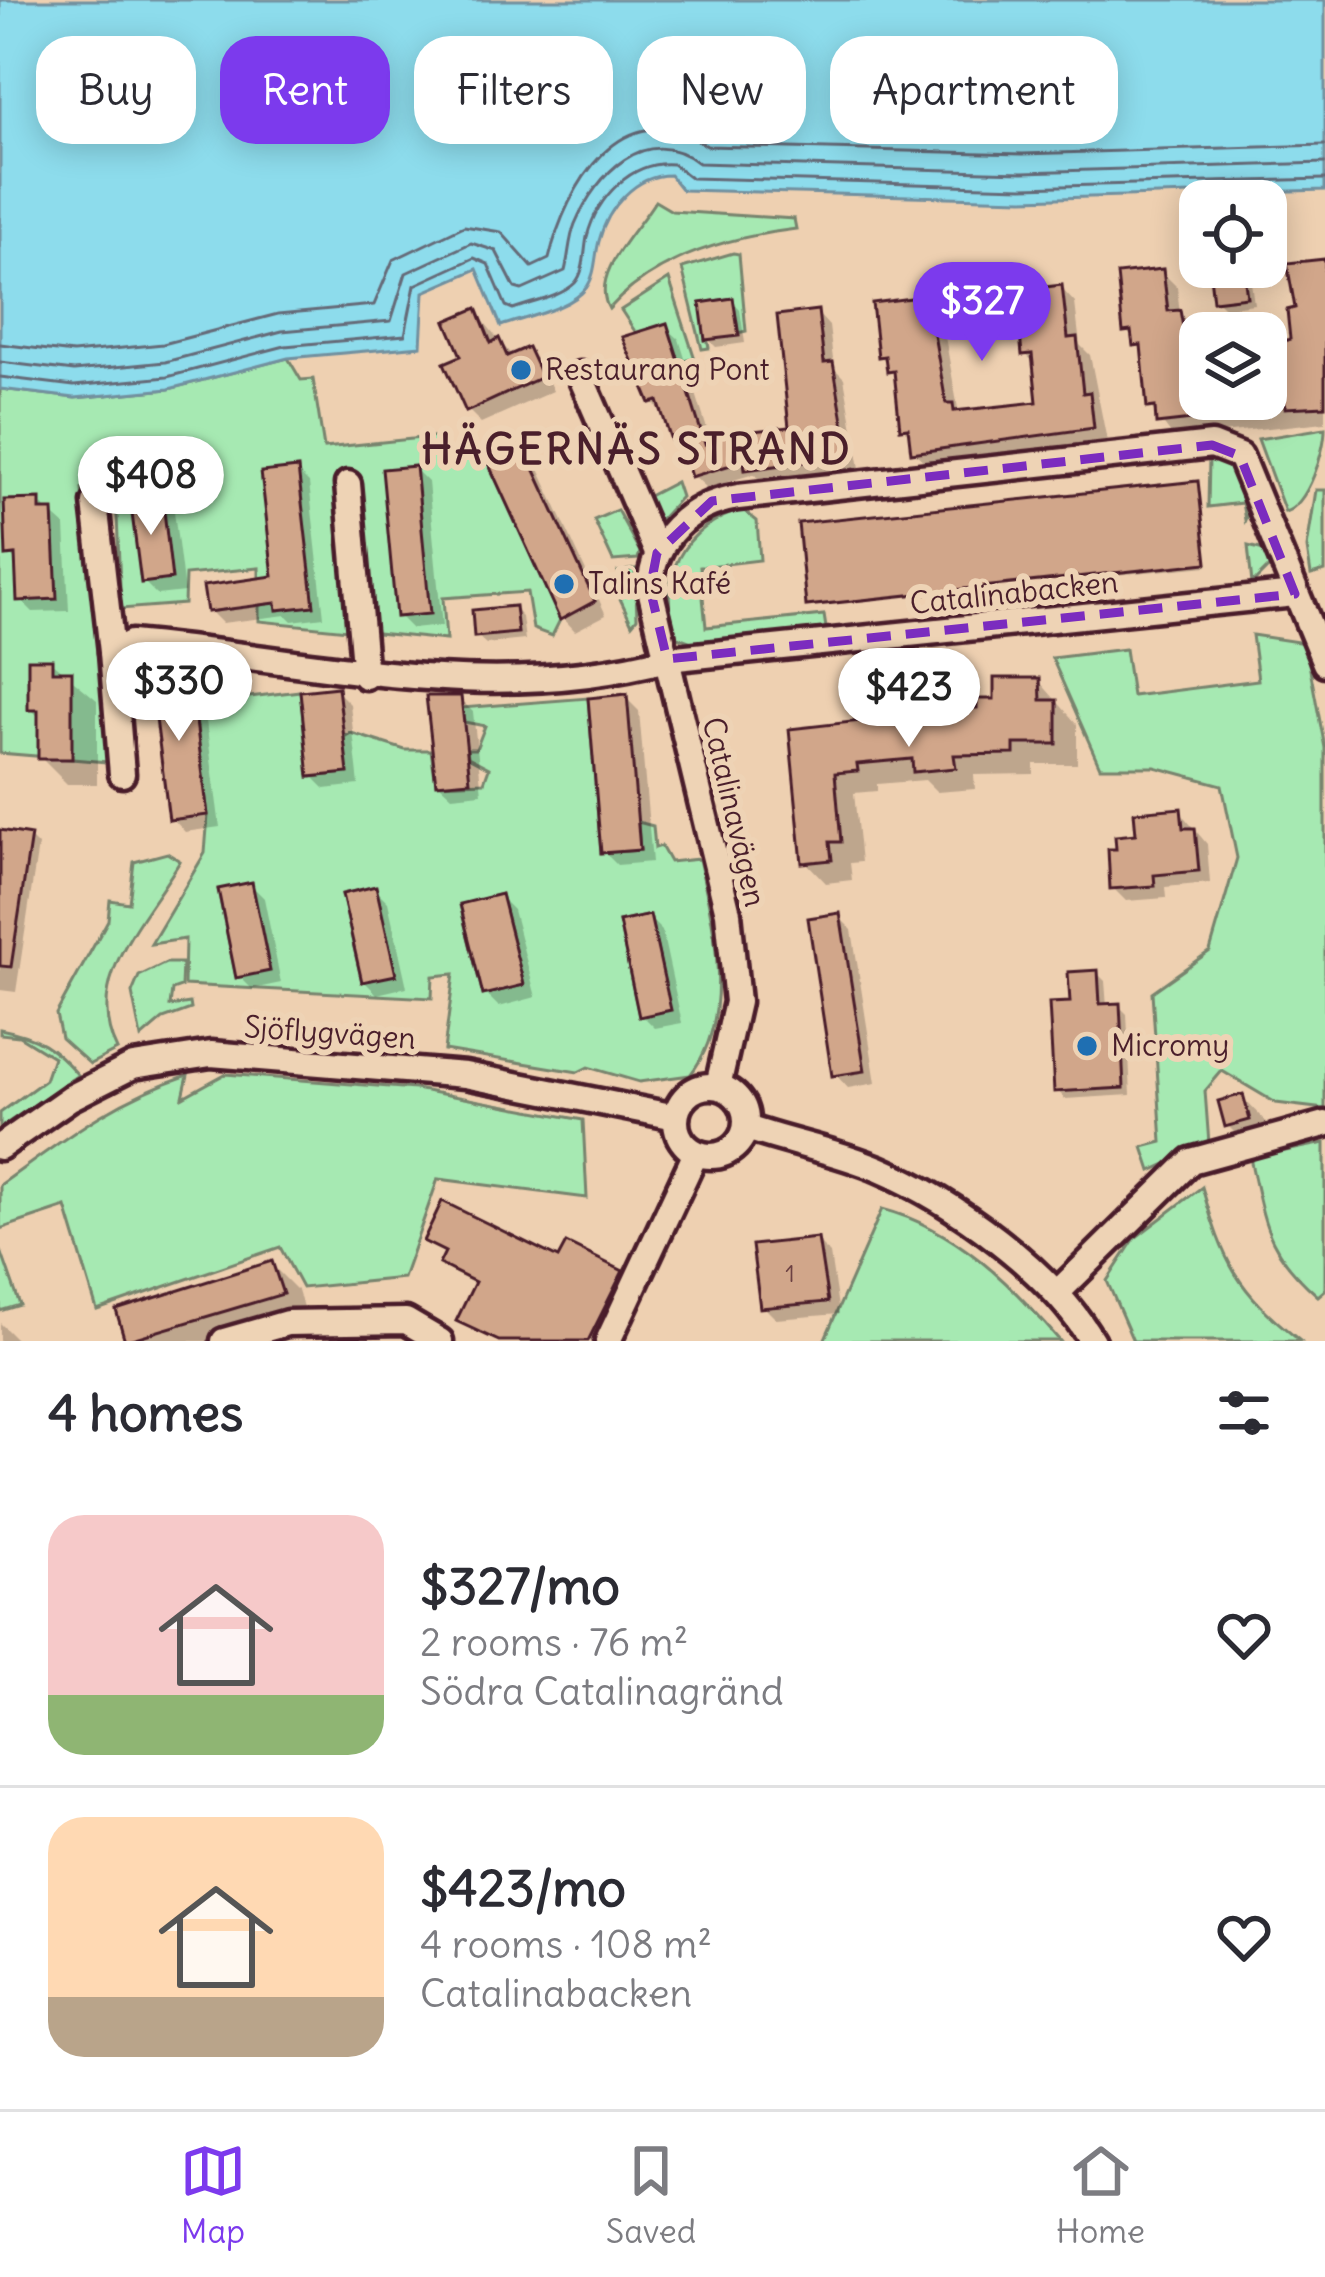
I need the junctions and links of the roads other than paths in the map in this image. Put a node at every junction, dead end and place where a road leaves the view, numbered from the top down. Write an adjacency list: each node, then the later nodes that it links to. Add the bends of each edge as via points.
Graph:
1 (580, 375): 4 (street)
2 (348, 484): 9 (street)
3 (95, 502): 6 (street)
4 (657, 553): 5 (street, via 676,526 712,501 1212,445 1240,455); 7 (street, Catalinavägen, via 650,590)
5 (1294, 594): 7 (street, Catalinabacken); 8 (street)
6 (112, 652): 9 (street, Catalinabacken, via 130,644 186,648); 10 (street)
7 (667, 659): 9 (street, Catalinabacken, via 455,681); 11 (street, Catalinavägen, via 728,913 737,1002)
8 (1325, 663)
9 (364, 676)
10 (122, 774)
11 (718, 1086): 12 (street, via 695,1089); 14 (street, via 739,1098)
12 (676, 1117): 15 (street, Sjöflygvägen, via 465,1075 211,1054 133,1066); 16 (street, via 680,1139)
13 (1325, 1124): 17 (street, via 1191,1162)
14 (746, 1128): 16 (street, via 728,1153); 17 (street, via 913,1186)
15 (0, 1147)
16 (696, 1154): 20 (street)
17 (1058, 1292): 21 (street)
18 (224, 1341): 19 (street, via 287,1323 406,1321)
19 (440, 1341)
20 (608, 1341)
21 (1092, 1341)

